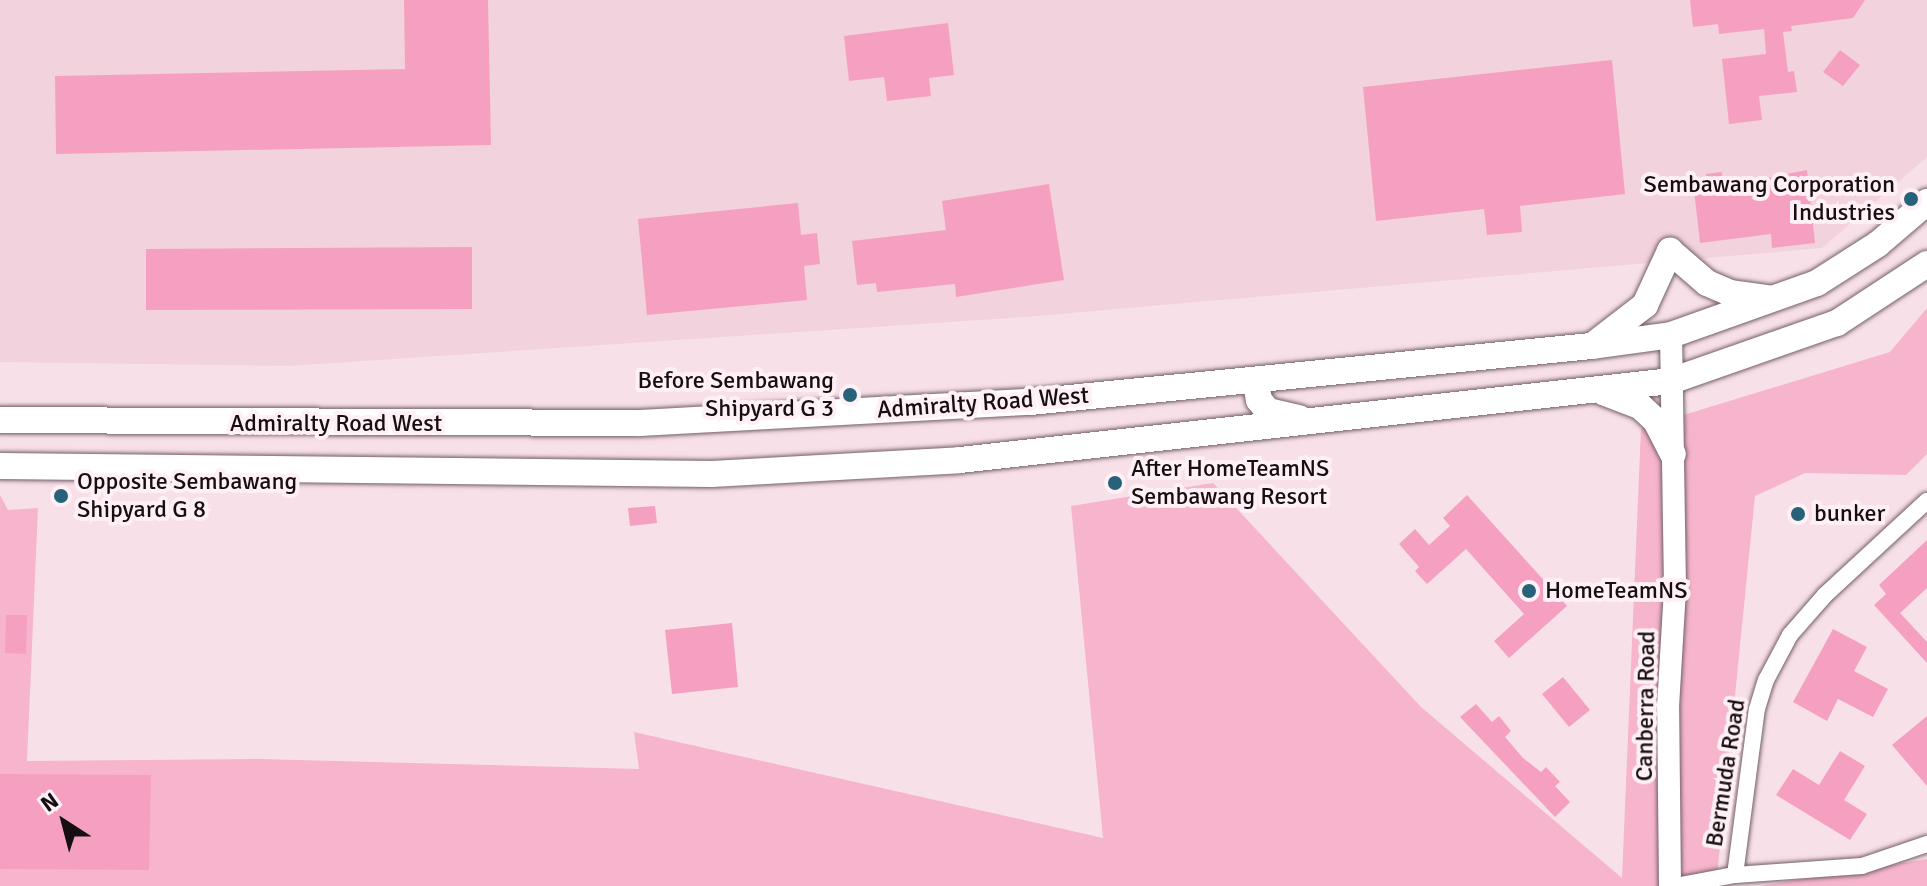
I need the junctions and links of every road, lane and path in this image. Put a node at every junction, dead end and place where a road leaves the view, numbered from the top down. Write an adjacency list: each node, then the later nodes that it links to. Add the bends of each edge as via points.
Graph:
1 (1927, 202): 3 (main road, Admiralty Road West, via 1829,276)
2 (1927, 264): 6 (main road, Admiralty Road West, via 1837,323)
3 (1775, 298): 4 (main road, Admiralty Road West); 5 (main road, via 1731,293 1707,283 1670,251 1645,305)
4 (1671, 335): 5 (main road, Admiralty Road West); 6 (main road, Canberra Road)
5 (1591, 346): 7 (main road, Admiralty Road West)
6 (1671, 381): 8 (main road, Admiralty Road West); 11 (main road, Canberra Road)
7 (1256, 382): 9 (main road, Admiralty Road West, via 1030,402 565,425); 10 (main road, via 1259,400 1268,411)
8 (1595, 390): 10 (main road, Admiralty Road West); 11 (main road, via 1640,406 1656,421)
9 (0, 420)
10 (1325, 420): 12 (main road, Admiralty Road West, via 960,460 737,473)
11 (1673, 454): 16 (main road, Canberra Road)
12 (0, 466)
13 (1927, 501): 15 (street, Bermuda Road, via 1825,595 1790,635 1766,680 1757,709)
14 (1927, 844): 15 (street, via 1862,866)
15 (1735, 875): 16 (street)
16 (1672, 886)

